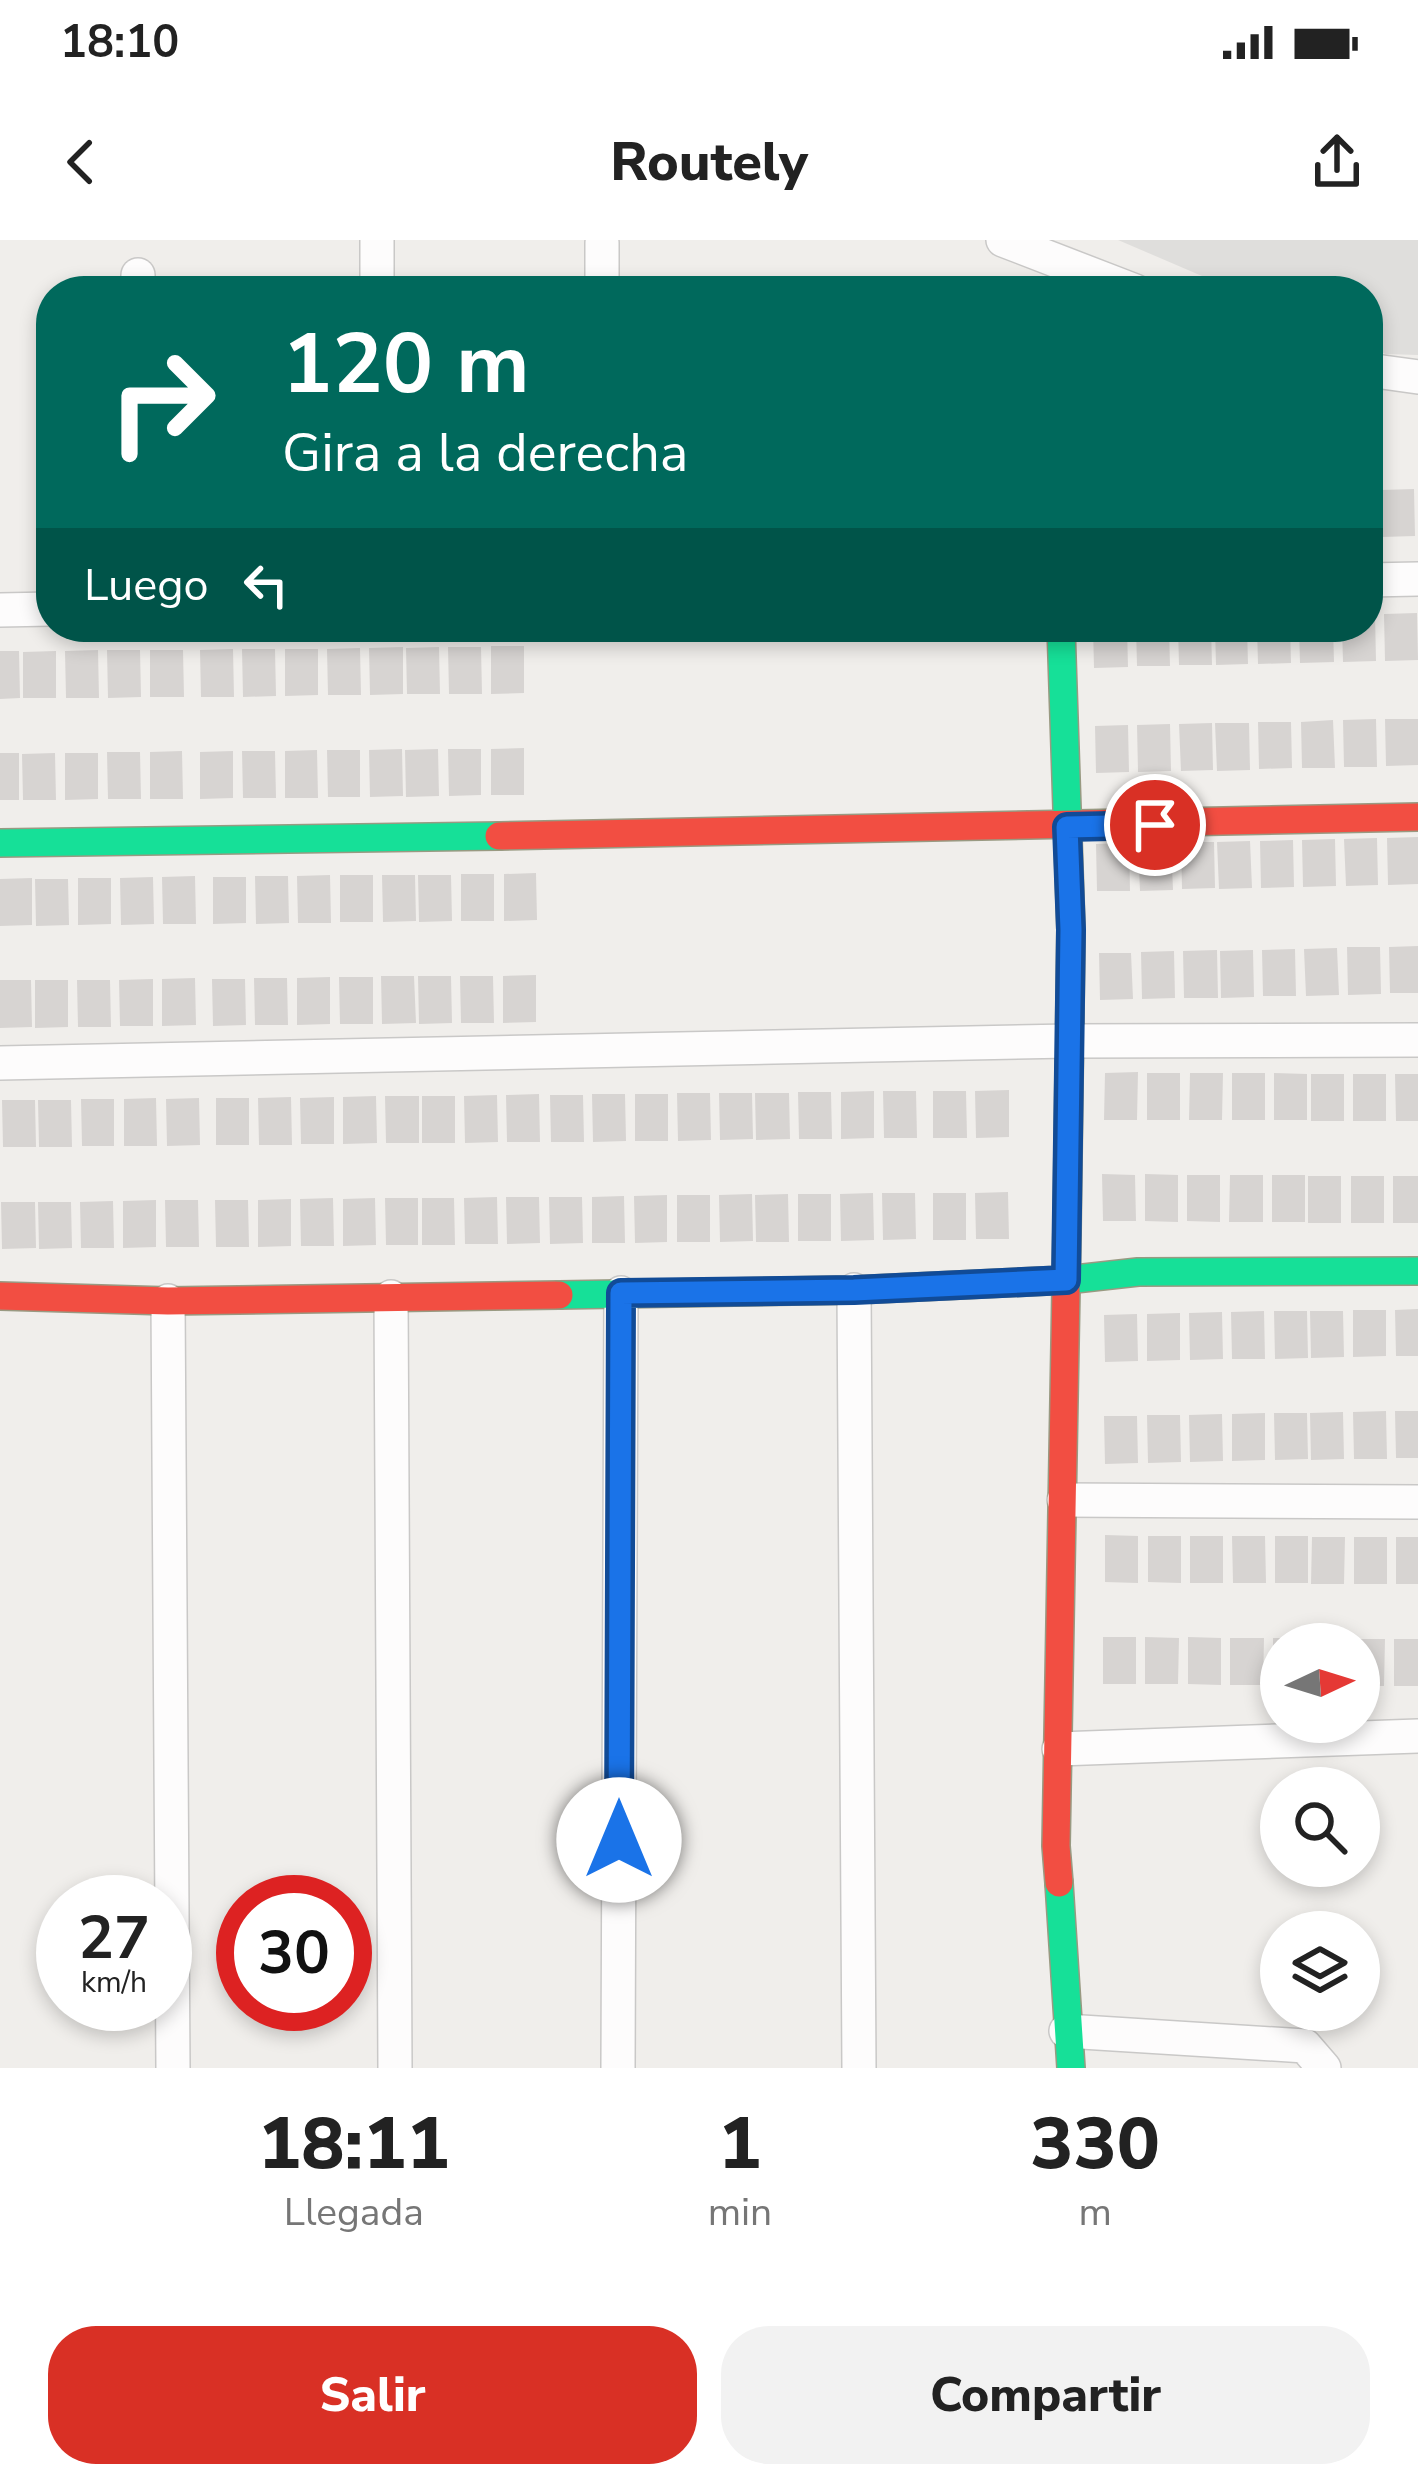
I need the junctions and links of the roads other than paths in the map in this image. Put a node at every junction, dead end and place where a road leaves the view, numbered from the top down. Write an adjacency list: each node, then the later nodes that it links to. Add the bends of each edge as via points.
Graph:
1 (376, 240): 5 (street)
2 (1003, 240): 4 (street)
3 (602, 243): 6 (street)
4 (1058, 264): 7 (street)
5 (377, 276)
6 (602, 276)
7 (1092, 276)
8 (1383, 372): 9 (street)
9 (1418, 377)
10 (1418, 579): 11 (street)
11 (1383, 580)
12 (36, 609): 13 (street)
13 (0, 610)
14 (1061, 642): 16 (street)
15 (1418, 817): 16 (street)
16 (1067, 827): 17 (street); 19 (street)
17 (0, 843)
18 (1418, 1040): 19 (street)
19 (1069, 1041): 20 (street); 22 (street)
20 (0, 1063)
21 (1418, 1271): 22 (street, via 1138,1272)
22 (1066, 1280): 23 (street); 28 (street)
23 (854, 1290): 24 (street); 36 (street)
24 (621, 1293): 26 (street); 35 (street)
25 (0, 1296): 27 (street)
26 (391, 1298): 27 (street); 34 (street)
27 (168, 1301): 33 (street)
28 (1064, 1500): 29 (street); 31 (street)
29 (1418, 1502)
30 (1418, 1736): 31 (street)
31 (1059, 1748): 32 (street)
32 (1066, 2031): 37 (street); 38 (street, via 1305,2046)
33 (173, 2068)
34 (394, 2068)
35 (617, 2068)
36 (859, 2068)
37 (1071, 2068)
38 (1324, 2068)

